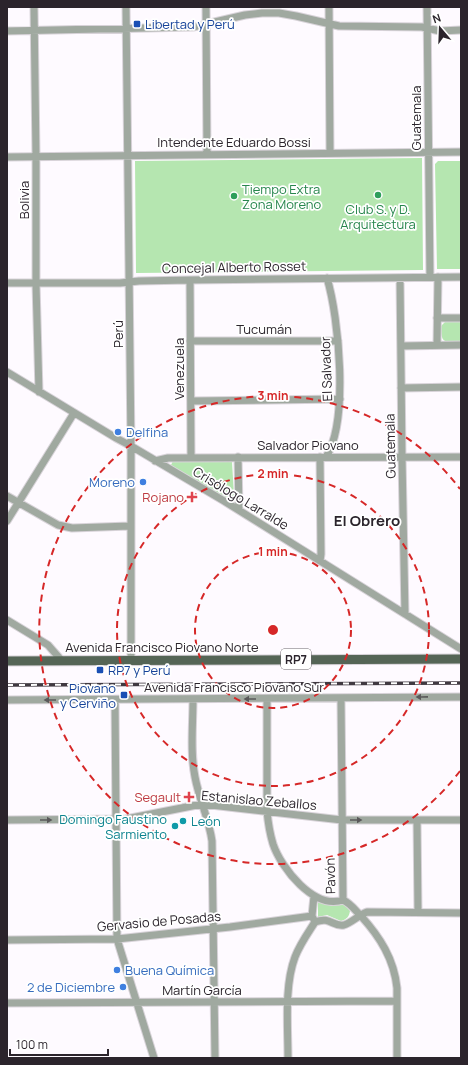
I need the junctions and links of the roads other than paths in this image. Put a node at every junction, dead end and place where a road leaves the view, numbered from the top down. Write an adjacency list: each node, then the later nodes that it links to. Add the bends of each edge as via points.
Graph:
1 (34, 7): 10 (street, Bolivia)
2 (126, 7): 8 (street, Perú)
3 (206, 7): 6 (street)
4 (330, 7): 7 (street)
5 (427, 7): 9 (street, Guatemala)
6 (206, 25): 7 (street, via 245,15 279,13); 8 (street); 17 (street)
7 (329, 25): 9 (street); 15 (street)
8 (126, 28): 10 (street); 16 (street, Perú)
9 (428, 28): 11 (street); 13 (street, Guatemala)
10 (35, 30): 12 (street); 18 (street, Bolivia)
11 (461, 30)
12 (7, 31)
13 (428, 152): 14 (street, Intendente Eduardo Bossi); 15 (street, Intendente Eduardo Bossi); 20 (street, Guatemala)
14 (461, 152)
15 (330, 153): 17 (street, Intendente Eduardo Bossi)
16 (128, 155): 17 (street, Intendente Eduardo Bossi); 18 (street, Intendente Eduardo Bossi); 25 (street, Perú)
17 (207, 155)
18 (36, 156): 19 (street, Intendente Eduardo Bossi); 27 (street, Bolivia)
19 (7, 157)
20 (434, 277): 21 (street, Concejal Alberto Rosset); 23 (street, Concejal Alberto Rosset); 28 (street, Guatemala)
21 (461, 277)
22 (327, 278): 23 (street, Concejal Alberto Rosset); 24 (street, Concejal Alberto Rosset); 31 (street, El Salvador)
23 (400, 278): 34 (street, Guatemala)
24 (190, 280): 25 (street, Concejal Alberto Rosset); 30 (street, Venezuela)
25 (130, 282): 27 (street, Concejal Alberto Rosset); 42 (street, Perú)
26 (7, 283): 27 (street, Concejal Alberto Rosset)
27 (36, 284): 38 (street, Bolivia)
28 (437, 318): 29 (street); 32 (street, Guatemala)
29 (461, 318)
30 (190, 341): 31 (street, Tucumán); 40 (street, Venezuela)
31 (338, 341): 39 (street, El Salvador)
32 (437, 345): 33 (street); 34 (street)
33 (461, 345)
34 (401, 346): 37 (street, Guatemala)
35 (7, 372): 38 (street, Crisólogo Larralde)
36 (461, 387): 37 (street)
37 (401, 388): 45 (street, Guatemala)
38 (39, 392): 41 (street, Crisólogo Larralde)
39 (340, 399): 40 (street); 44 (street, El Salvador, via 336,431 330,452)
40 (191, 401): 47 (street, Venezuela)
41 (74, 413): 42 (street, Crisólogo Larralde); 50 (street)
42 (131, 446): 48 (street, Crisólogo Larralde); 53 (street, Perú)
43 (238, 457): 44 (street, Salvador Piovano); 47 (street, Salvador Piovano); 51 (street)
44 (323, 457): 45 (street, Salvador Piovano); 54 (street, El Salvador)
45 (402, 457): 46 (street, Salvador Piovano); 55 (street, Guatemala)
46 (461, 457)
47 (191, 458): 48 (street, Salvador Piovano)
48 (155, 461): 51 (street, Crisólogo Larralde)
49 (7, 496): 50 (street)
50 (18, 503): 52 (street); 53 (street, via 64,527)
51 (238, 510): 54 (street, Crisólogo Larralde)
52 (7, 521)
53 (130, 526): 59 (street, Perú)
54 (320, 561): 55 (street, Crisólogo Larralde)
55 (405, 614): 57 (street, Crisólogo Larralde)
56 (7, 620): 61 (street, via 48,645)
57 (461, 649)
58 (461, 658): 59 (main road, Avenida Francisco Piovano Norte / RP7)
59 (131, 660): 61 (main road, Avenida Francisco Piovano Norte / RP7)
60 (7, 661): 61 (main road, Avenida Francisco Piovano Norte / RP7)
61 (62, 661)
62 (461, 697): 63 (street, Avenida Francisco Piovano Sur, one-way to 63)
63 (341, 698): 64 (street, Avenida Francisco Piovano Sur); 72 (street, Pavón)
64 (267, 699): 67 (street, Avenida Francisco Piovano Sur, one-way to 67); 69 (street)
65 (7, 700): 66 (street, Avenida Francisco Piovano Sur, one-way to 65)
66 (115, 700): 67 (street, Avenida Francisco Piovano Sur); 71 (street)
67 (193, 700): 68 (street, via 193,767)
68 (202, 804): 69 (street, Estanislao Zeballos); 71 (street, Estanislao Zeballos); 81 (street, via 212,841)
69 (267, 811): 72 (street, Estanislao Zeballos); 75 (street, via 274,845 280,858 299,884)
70 (7, 820): 71 (street, Estanislao Zeballos, one-way to 71)
71 (116, 820): 82 (street)
72 (342, 820): 73 (street, Estanislao Zeballos, one-way to 73); 76 (street, Pavón)
73 (417, 820): 74 (street, Estanislao Zeballos); 77 (street)
74 (461, 820)
75 (314, 896): 76 (street, via 333,902); 80 (street)
76 (342, 900): 79 (street, Pavón, via 350,904)
77 (418, 912): 78 (street, Gervasio de Posadas); 79 (street, Gervasio de Posadas, via 367,912)
78 (461, 913)
79 (359, 915): 80 (street, Gervasio de Posadas, via 343,925); 85 (street, Pavón, via 383,944 389,957 395,976)
80 (314, 919): 81 (street, Gervasio de Posadas); 84 (street, via 294,958)
81 (214, 929): 82 (street, Gervasio de Posadas); 87 (street)
82 (117, 939): 83 (street, Gervasio de Posadas); 86 (street)
83 (7, 940)
84 (288, 1001): 85 (street, Martín García); 87 (street, Martín García); 91 (street)
85 (397, 1001): 92 (street, Pavón)
86 (137, 1002): 87 (street, Martín García); 88 (street, Martín García); 89 (street)
87 (214, 1002): 90 (street)
88 (7, 1003)
89 (154, 1058)
90 (215, 1058)
91 (288, 1058)
92 (397, 1058)

